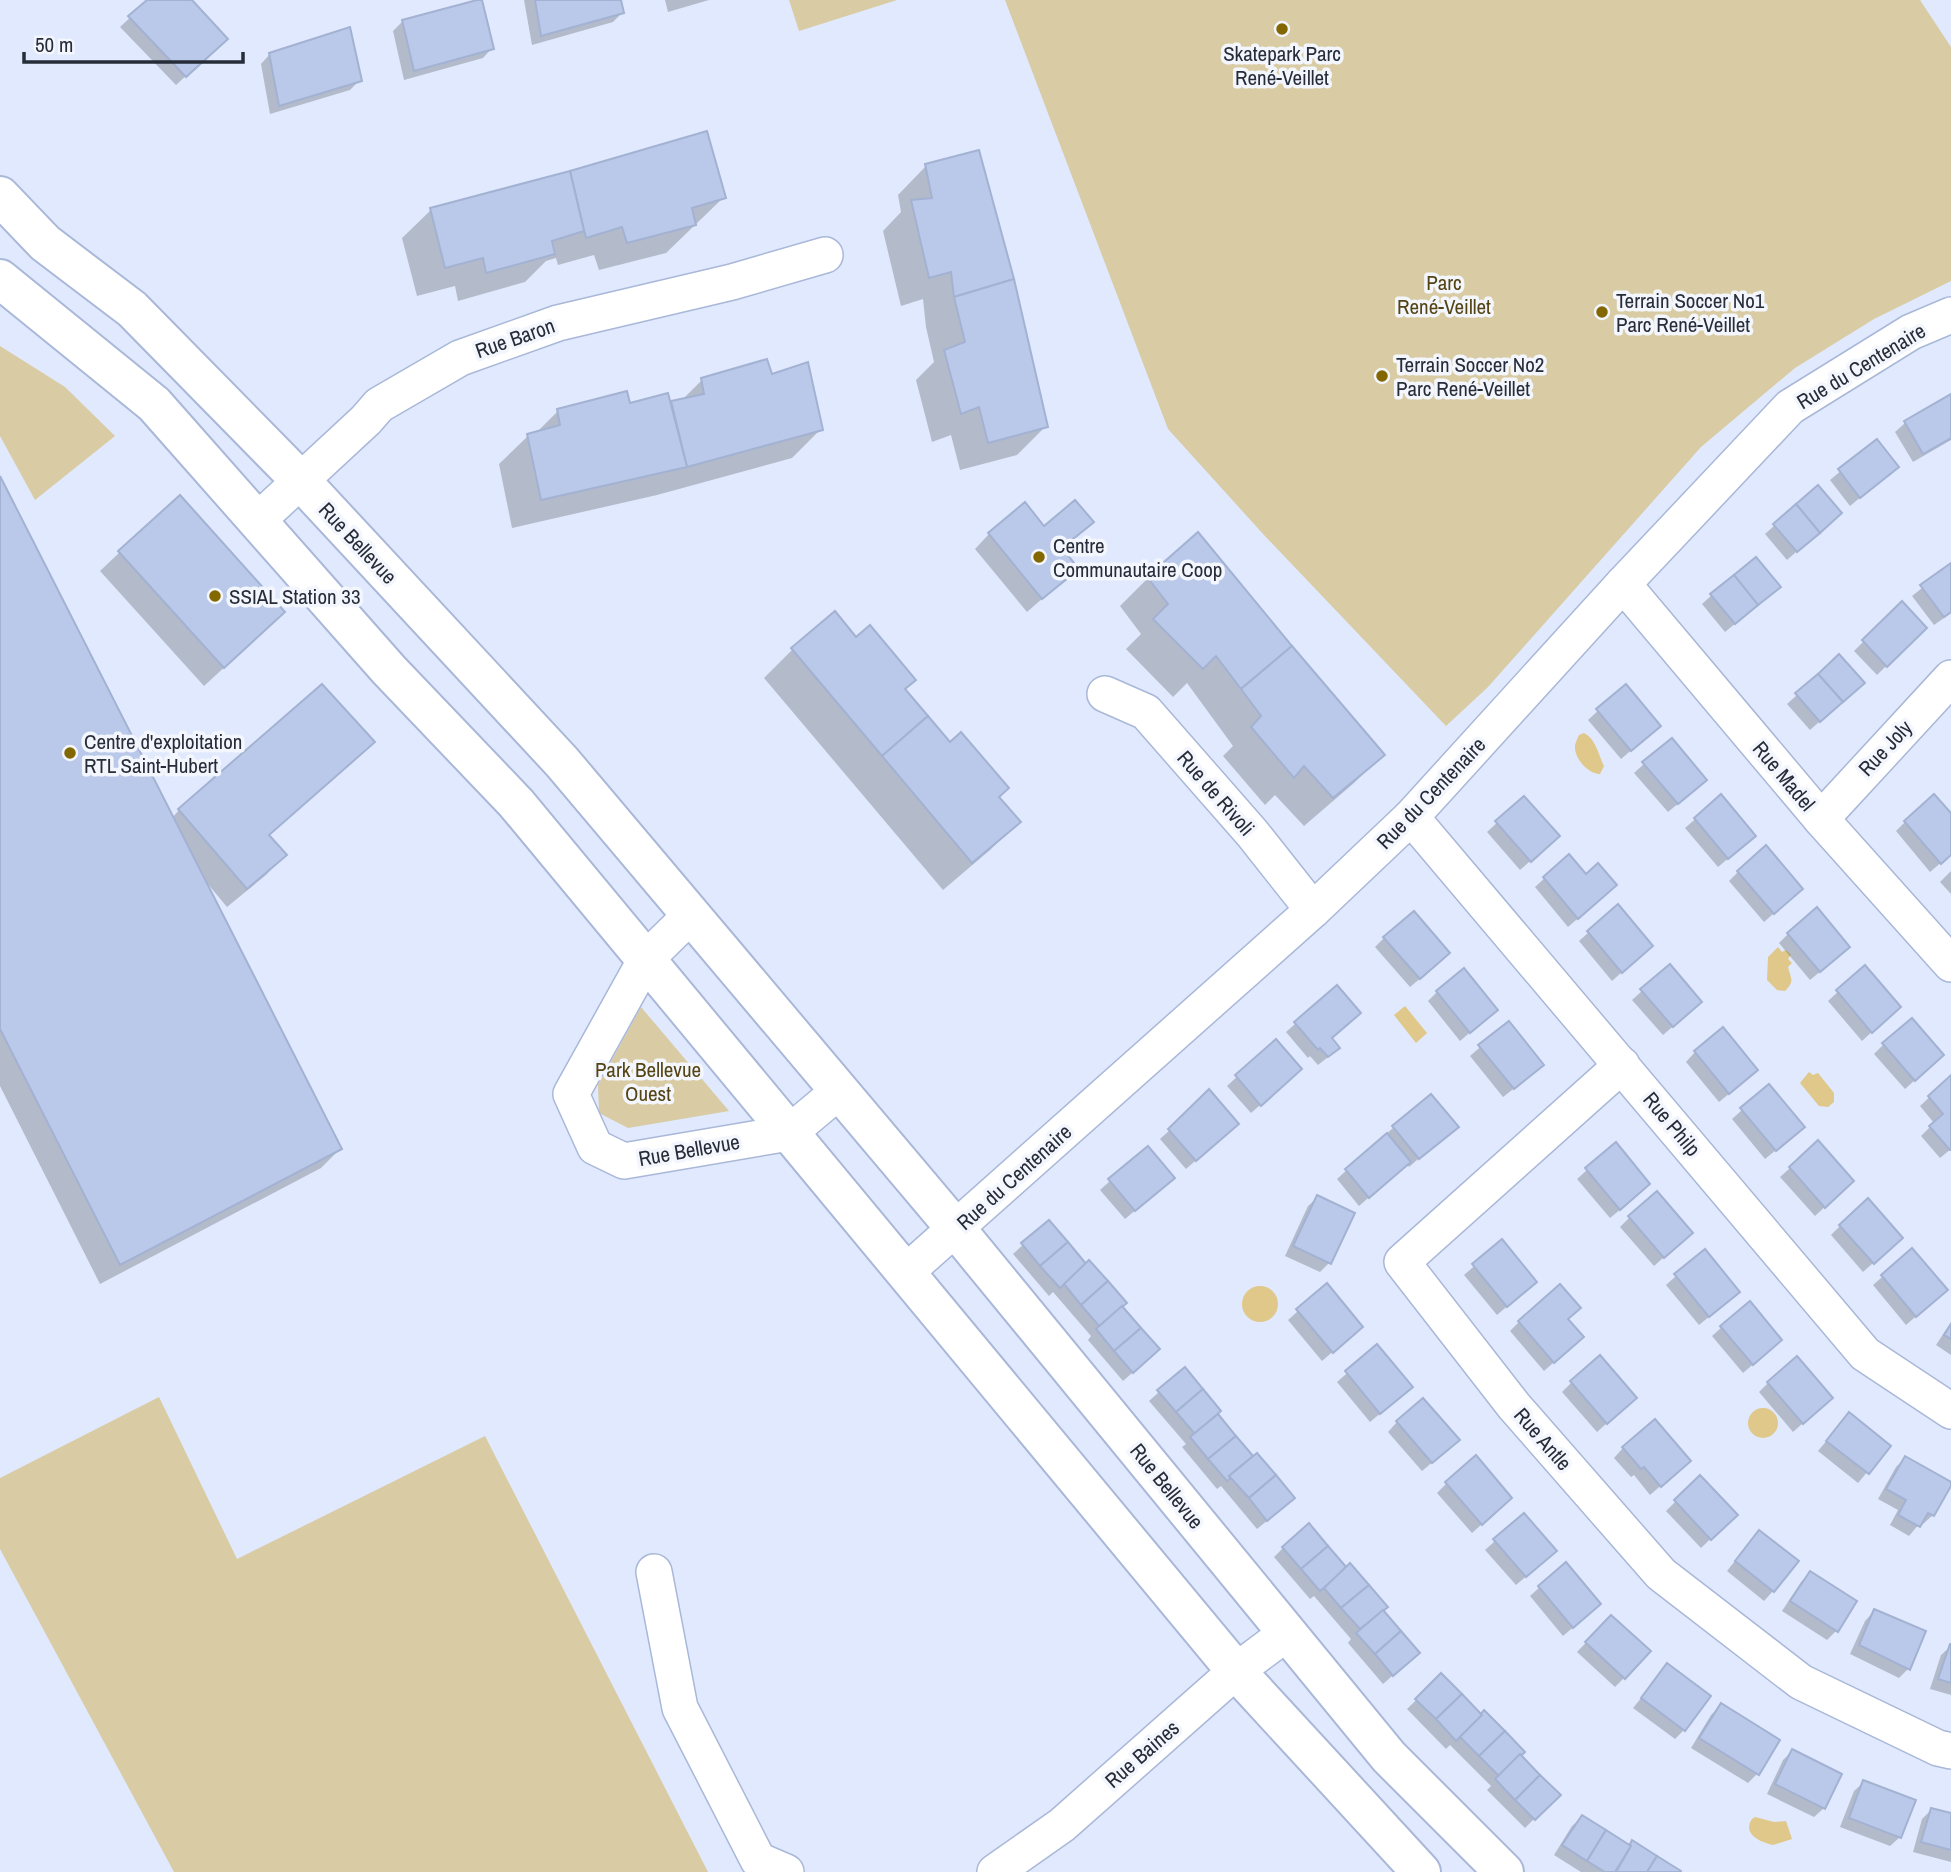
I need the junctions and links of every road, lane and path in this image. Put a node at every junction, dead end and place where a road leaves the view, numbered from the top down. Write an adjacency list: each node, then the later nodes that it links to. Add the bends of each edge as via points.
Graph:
1 (0, 196): 5 (street, Rue Bellevue, via 45,243 132,309)
2 (825, 255): 5 (street, Rue Baron, via 558,323 460,358 379,405)
3 (0, 279): 6 (street, via 154,404)
4 (1951, 315): 7 (street, Rue du Centenaire, via 1912,332 1790,407)
5 (300, 480): 6 (street, Rue Baron); 13 (street, Rue Bellevue, via 562,762)
6 (257, 522): 14 (street, via 516,803)
7 (1623, 584): 10 (street, Rue du Centenaire); 11 (street, Rue Madel)
8 (1951, 678): 11 (street, Rue Joly)
9 (1105, 694): 12 (street, Rue de Rivoli, via 1146,712)
10 (1411, 817): 12 (street, Rue du Centenaire); 16 (street, Rue Philp)
11 (1821, 819): 15 (street, Rue Madel)
12 (1313, 910): 19 (street, Rue du Centenaire)
13 (691, 915): 14 (street, Rue Bellevue); 17 (street, Rue Bellevue)
14 (646, 958): 18 (street); 18 (street, Rue Bellevue, via 571,1094 595,1147 624,1161)
15 (1951, 964)
16 (1622, 1065): 21 (street, Rue Philp, via 1865,1354); 25 (street, Rue Antle, via 1402,1262 1514,1406 1661,1574 1801,1682)
17 (839, 1091): 18 (street); 19 (street, Rue Bellevue)
18 (789, 1133): 20 (street)
19 (956, 1229): 20 (street, Rue du Centenaire); 23 (street, Rue Bellevue)
20 (905, 1273): 24 (street)
21 (1951, 1411)
22 (653, 1573): 26 (street, via 680,1708 758,1860)
23 (1287, 1633): 24 (street, Rue Baines); 29 (street, Rue Bellevue, via 1389,1757)
24 (1236, 1671): 27 (street, Rue Baines, via 1062,1825); 28 (street)
25 (1951, 1751)
26 (786, 1872)
27 (995, 1872)
28 (1421, 1872)
29 (1504, 1872)

